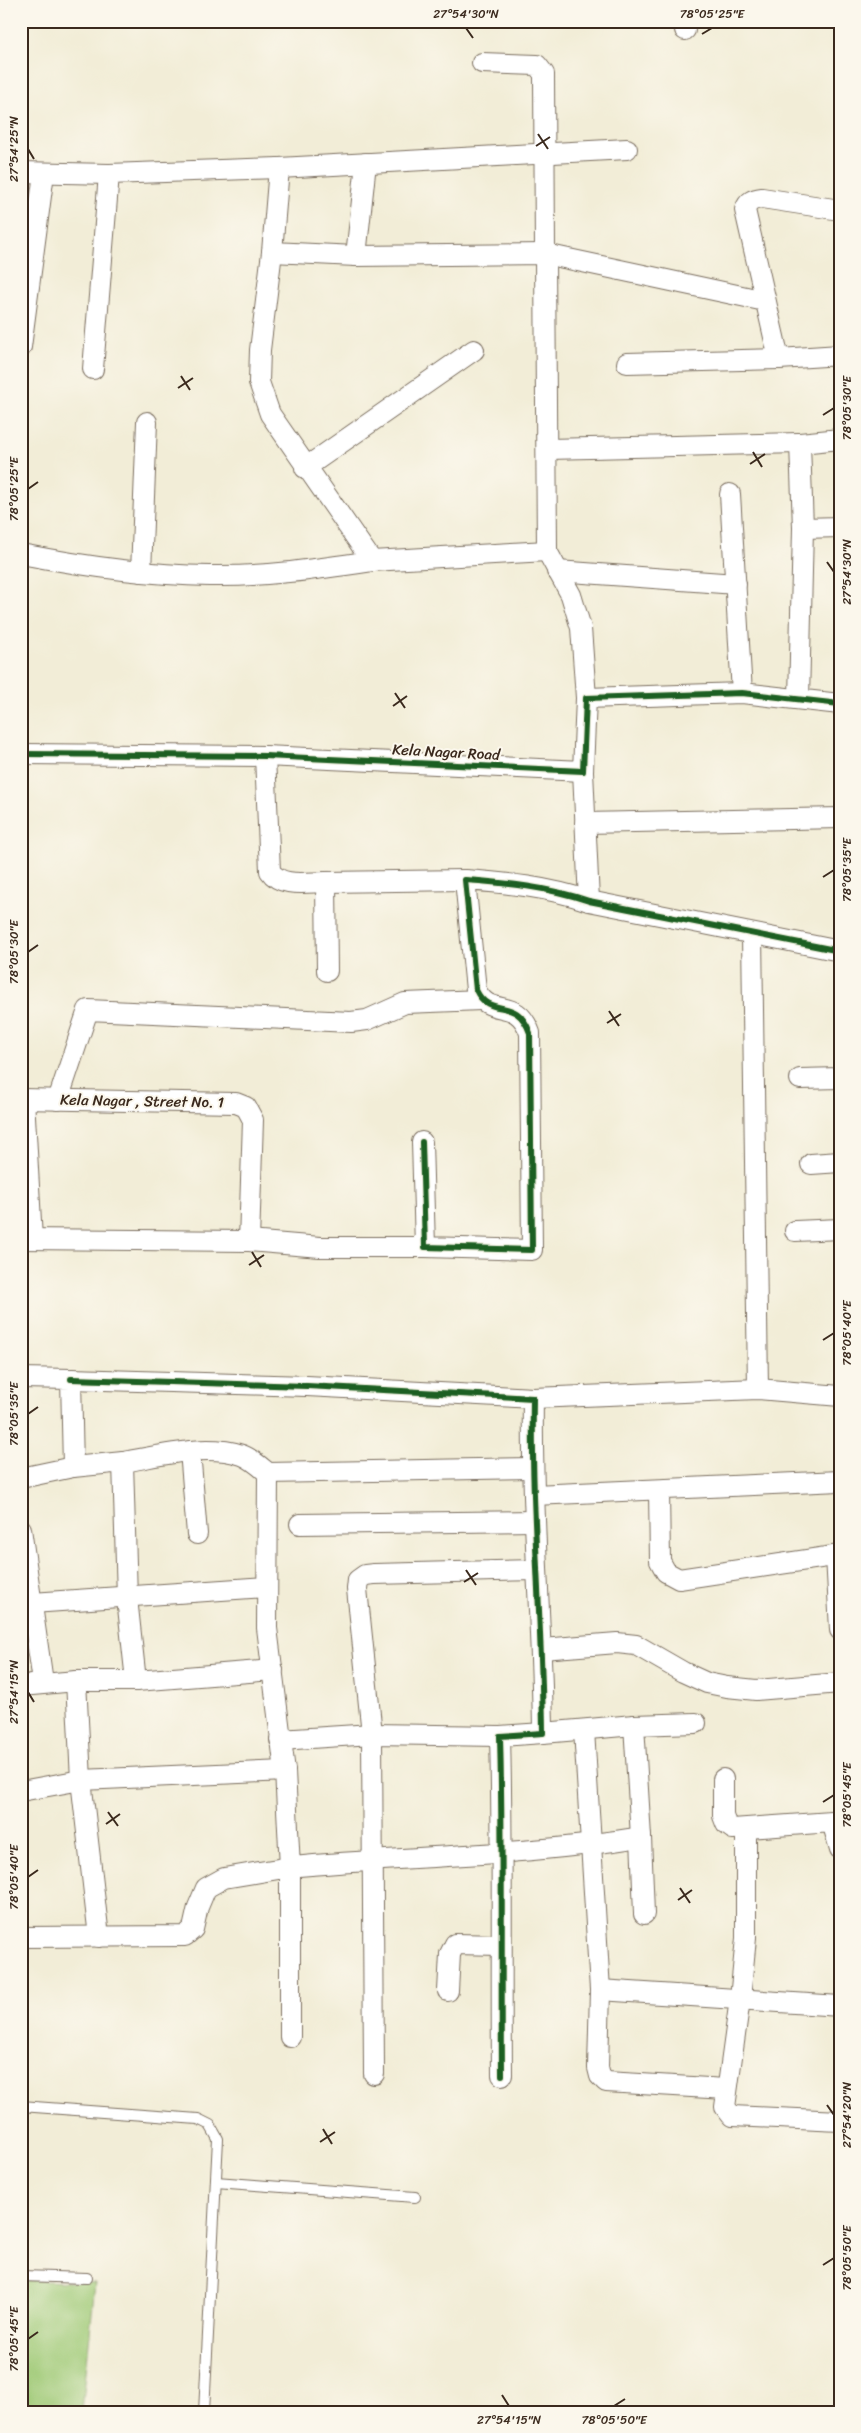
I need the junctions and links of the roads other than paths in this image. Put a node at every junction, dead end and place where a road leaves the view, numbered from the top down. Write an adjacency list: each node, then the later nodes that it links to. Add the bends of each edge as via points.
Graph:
1 (482, 63): 3 (street, via 536,65 541,68 544,74)
2 (627, 149): 3 (street)
3 (544, 152): 4 (street); 11 (street)
4 (366, 163): 5 (street); 12 (street)
5 (279, 168): 8 (street); 10 (street)
6 (21, 172): 7 (street)
7 (44, 173): 8 (street); 14 (street)
8 (109, 174): 19 (street)
9 (840, 210): 13 (street, via 762,198 747,203 745,217)
10 (272, 252): 12 (street); 24 (street, via 259,382 270,414)
11 (545, 254): 12 (street); 13 (street); 23 (street)
12 (356, 256)
13 (765, 301): 17 (street)
14 (21, 346)
15 (474, 350): 24 (street)
16 (840, 355): 17 (street)
17 (779, 359): 18 (street)
18 (627, 363)
19 (92, 369)
20 (147, 422): 32 (street)
21 (840, 439): 22 (street)
22 (800, 443): 23 (street); 27 (street)
23 (548, 448): 28 (street)
24 (305, 468): 30 (street)
25 (730, 494): 33 (street)
26 (840, 527): 27 (street)
27 (803, 528): 36 (street)
28 (547, 551): 30 (street); 31 (street)
29 (21, 554): 32 (street)
30 (372, 562): 32 (street, via 279,574 210,576)
31 (557, 571): 33 (street); 35 (street, via 571,595 582,628)
32 (142, 572)
33 (736, 584): 34 (street)
34 (742, 693): 35 (street); 36 (street)
35 (586, 698): 40 (street)
36 (799, 699): 37 (street)
37 (840, 704)
38 (21, 754): 39 (street, Kela Nagar Road)
39 (265, 756): 40 (street, Kela Nagar Road); 44 (street, via 270,870 274,878 282,882)
40 (583, 771): 42 (street)
41 (840, 818): 42 (street)
42 (585, 823): 45 (street)
43 (465, 880): 44 (street); 45 (street, via 519,884 563,892); 49 (street, via 476,990)
44 (326, 882): 48 (street)
45 (589, 901): 46 (street)
46 (752, 934): 47 (street); 64 (street)
47 (840, 951)
48 (328, 971)
49 (481, 1000): 53 (street, via 405,1003 368,1020 351,1022 88,1010); 61 (street, via 487,1005 517,1011 526,1020 530,1033 532,1250)
50 (840, 1078): 51 (street)
51 (800, 1079)
52 (23, 1099): 53 (street, Kela Nagar , Street No. 1); 59 (street)
53 (58, 1100): 60 (street, Kela Nagar , Street No. 1, via 236,1103 246,1108 253,1120)
54 (422, 1142): 61 (street)
55 (840, 1162): 56 (street)
56 (811, 1164)
57 (840, 1229): 58 (street)
58 (795, 1231)
59 (27, 1239): 60 (street)
60 (249, 1242): 61 (street, via 320,1247)
61 (426, 1247)
62 (21, 1378): 63 (street)
63 (71, 1380): 66 (street, via 307,1386); 69 (street)
64 (758, 1389): 65 (street); 66 (street)
65 (840, 1396)
66 (532, 1398): 70 (street)
67 (190, 1451): 68 (street); 71 (street, via 244,1456); 79 (street)
68 (123, 1462): 69 (street); 83 (street)
69 (73, 1467): 72 (street)
70 (532, 1468): 71 (street); 75 (street)
71 (268, 1473): 82 (street)
72 (21, 1478)
73 (840, 1481): 74 (street)
74 (659, 1490): 75 (street); 80 (street, via 660,1561 666,1572 679,1579)
75 (534, 1495): 76 (street)
76 (533, 1521): 77 (street); 81 (street)
77 (300, 1524)
78 (21, 1529): 84 (street)
79 (197, 1534)
80 (838, 1555): 85 (street)
81 (536, 1570): 86 (street); 97 (street, via 374,1574 358,1580)
82 (267, 1587): 83 (street); 87 (street, via 267,1628)
83 (127, 1598): 84 (street); 89 (street)
84 (32, 1603): 90 (street)
85 (840, 1630)
86 (542, 1649): 91 (street, via 617,1643 636,1646 682,1672 707,1683 727,1687 756,1690); 96 (street)
87 (273, 1670): 89 (street); 99 (street)
88 (76, 1680): 89 (street); 90 (street); 102 (street)
89 (136, 1681)
90 (43, 1682): 92 (street)
91 (840, 1683)
92 (21, 1686)
93 (696, 1723): 94 (street)
94 (634, 1725): 95 (street); 106 (street)
95 (584, 1730): 96 (street); 107 (street)
96 (543, 1733): 98 (street)
97 (372, 1734): 98 (street); 99 (street); 110 (street)
98 (500, 1736): 109 (street)
99 (280, 1740): 100 (street)
100 (285, 1771): 102 (street); 111 (street)
101 (722, 1779): 105 (street, via 726,1824 733,1829)
102 (81, 1780): 103 (street); 114 (street)
103 (21, 1791)
104 (836, 1821): 105 (street); 108 (street)
105 (746, 1830): 118 (street, via 746,1938)
106 (641, 1837): 107 (street); 112 (street)
107 (590, 1845): 109 (street); 117 (street)
108 (840, 1850)
109 (503, 1853): 110 (street); 115 (street)
110 (374, 1859): 111 (street); 121 (street)
111 (290, 1867): 114 (street, via 224,1878 206,1888 193,1930 185,1936); 120 (street)
112 (644, 1914)
113 (21, 1936): 114 (street)
114 (99, 1937)
115 (501, 1945): 116 (street, via 455,1944 450,1954); 122 (street)
116 (448, 1990)
117 (600, 1990): 118 (street); 123 (street, via 598,2068 606,2082)
118 (740, 1999): 119 (street); 123 (street)
119 (840, 2006)
120 (290, 2036)
121 (374, 2074)
122 (502, 2075)
123 (726, 2089): 125 (street, via 724,2107 732,2116)
124 (21, 2106): 126 (lane, via 198,2119 210,2125 218,2139)
125 (840, 2121)
126 (216, 2182): 127 (lane); 130 (lane)
127 (415, 2197)
128 (21, 2276): 129 (lane)
129 (87, 2278)
130 (204, 2412)

